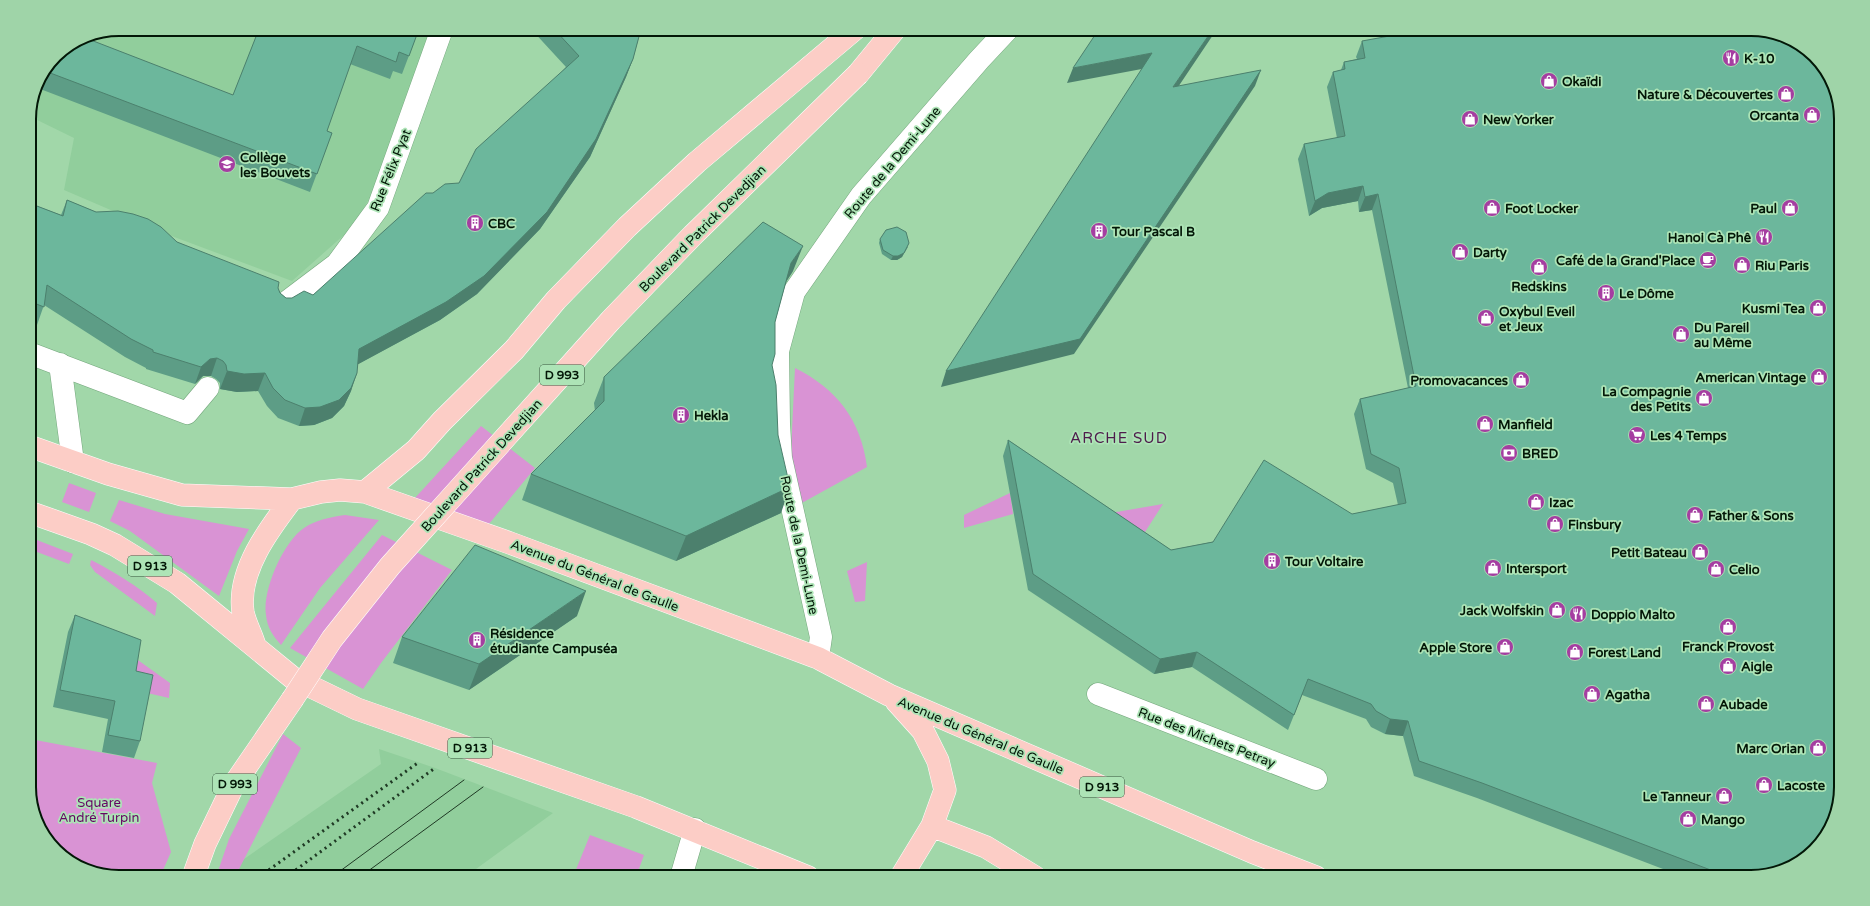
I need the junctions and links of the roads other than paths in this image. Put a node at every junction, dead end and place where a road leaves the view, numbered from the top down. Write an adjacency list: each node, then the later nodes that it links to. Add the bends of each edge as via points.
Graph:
1 (439, 36): 5 (street, Rue Félix Pyat, via 378,208 337,264)
2 (847, 36): 11 (main road, via 697,162 627,227 556,300 514,350 416,450)
3 (889, 36): 21 (main road, Boulevard Patrick Devedjian / D 993, bridge, via 858,74 693,235 611,320 390,566 332,639 233,786)
4 (1001, 36): 15 (street, Route de la Demi-Lune, via 861,196 794,292 778,351 779,424 782,458 821,637)
5 (284, 304)
6 (36, 355): 7 (street)
7 (60, 364): 8 (street, via 187,413); 10 (street)
8 (208, 388)
9 (36, 449): 10 (main road, Avenue du Général de Gaulle / D 913)
10 (72, 462): 12 (main road, Avenue du Général de Gaulle / D 913, via 182,495)
11 (365, 492): 12 (main road, Avenue du Général de Gaulle / D 913, via 320,492); 15 (main road, Avenue du Général de Gaulle / D 913, via 510,543)
12 (292, 499): 14 (main road, D 913, via 254,555 244,585 243,611)
13 (36, 514): 14 (main road, D 913, via 115,545 177,584)
14 (256, 646): 20 (main road, D 913, via 293,678 357,709)
15 (818, 658): 17 (main road, Avenue du Général de Gaulle / D 913)
16 (1098, 694): 18 (street, Rue des Michets Petray)
17 (889, 695): 19 (main road, Avenue du Général de Gaulle / D 913, via 923,731 938,761 944,790); 26 (main road, Avenue du Général de Gaulle / D 913)
18 (1316, 779)
19 (932, 826): 24 (main road, Avenue du Général de Gaulle / D 913); 25 (main road, via 986,847)
20 (695, 829): 22 (street); 23 (main road, D 913)
21 (196, 870)
22 (683, 870)
23 (792, 870)
24 (905, 870)
25 (1024, 870)
26 (1298, 870)

